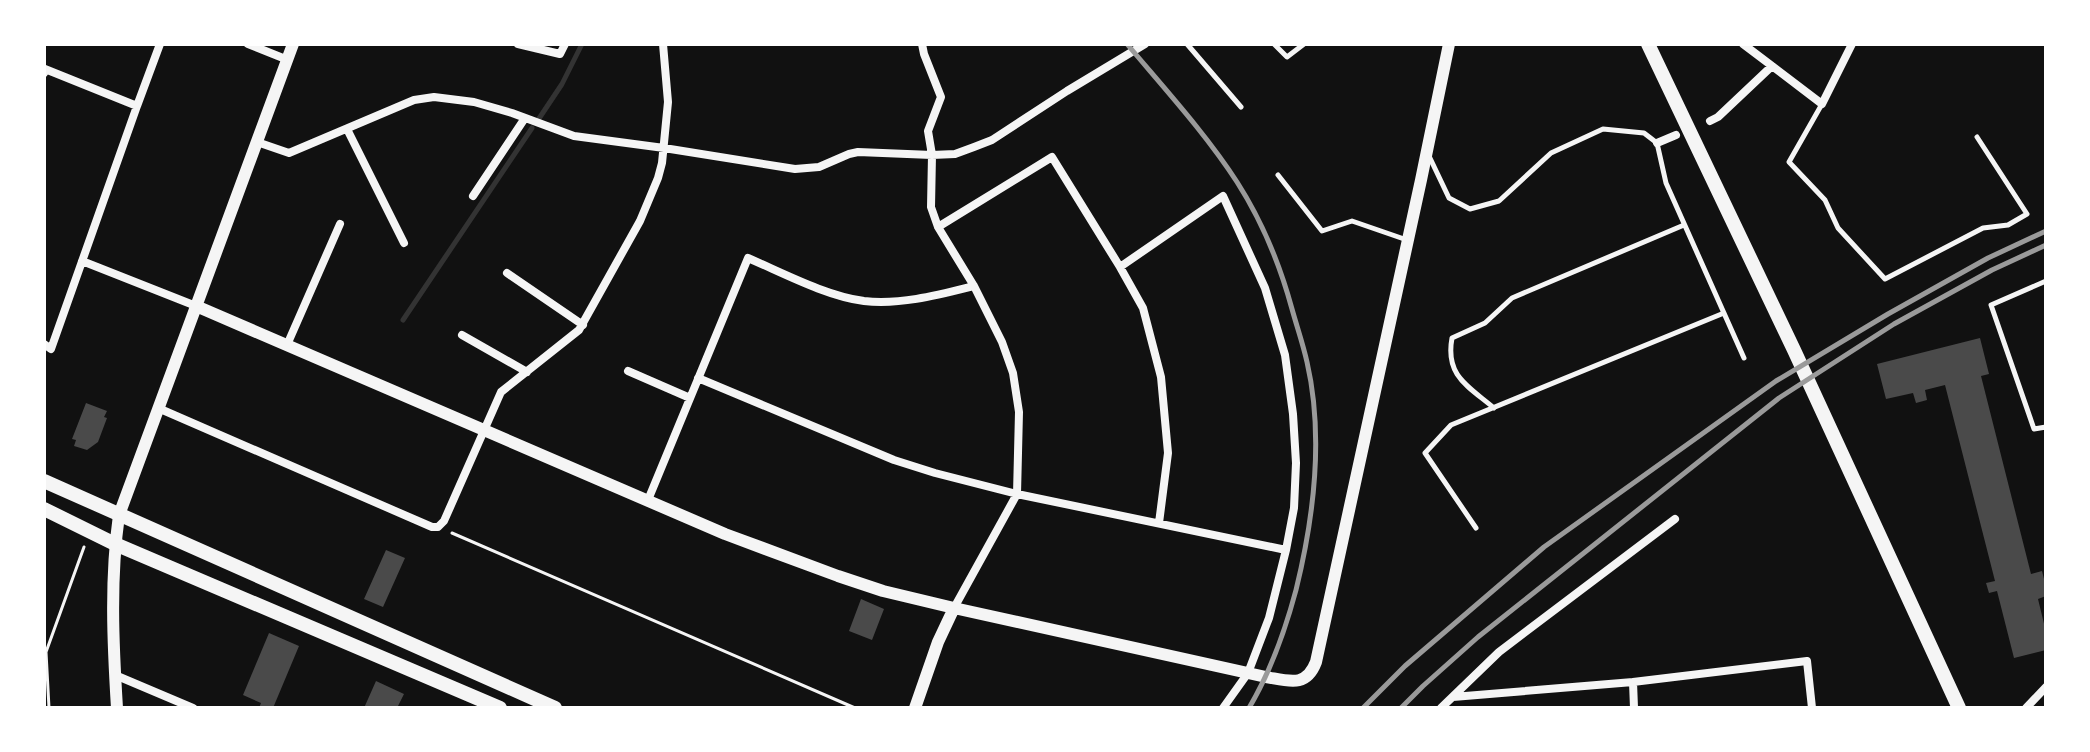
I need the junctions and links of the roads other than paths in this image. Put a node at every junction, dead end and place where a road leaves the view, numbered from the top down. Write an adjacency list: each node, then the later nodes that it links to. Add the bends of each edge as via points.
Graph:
1 (160, 44): 20 (street)
2 (248, 44): 16 (street)
3 (293, 44): 16 (street)
4 (518, 44): 5 (street, via 560,54)
5 (565, 44)
6 (663, 44): 29 (street, via 668,102)
7 (922, 44): 31 (street, via 941,97 928,131)
8 (1145, 44): 31 (street, via 992,140 955,154)
9 (1187, 44): 21 (lane)
10 (1274, 44): 11 (lane, via 1287,57)
11 (1304, 44)
12 (1449, 44): 30 (street)
13 (1648, 44): 84 (main road)
14 (1743, 44): 17 (street)
15 (1852, 44): 19 (street)
16 (288, 60): 27 (street)
17 (1772, 66): 19 (street); 23 (street)
18 (44, 73): 20 (street, via 45,69)
19 (1822, 104): 26 (lane, via 1789,162 1885,279 1983,228 2008,225 2027,214)
20 (137, 106): 39 (street)
21 (1241, 107)
22 (525, 118): 24 (street, via 474,102 434,97 414,100); 29 (street, via 574,136); 33 (street)
23 (1710, 121)
24 (347, 129): 27 (street, via 289,153); 38 (street)
25 (1676, 135): 28 (street)
26 (1977, 137)
27 (257, 142): 44 (street)
28 (1657, 143): 30 (lane, via 1644,133 1603,129 1551,153 1499,201 1470,209 1449,198); 35 (lane)
29 (664, 148): 31 (street, via 795,169 819,167 858,152); 46 (street, via 640,221)
30 (1427, 151): 37 (street)
31 (932, 155): 36 (street, via 931,207)
32 (1278, 175): 37 (lane, via 1322,231 1352,221)
33 (473, 196)
34 (340, 224): 49 (street)
35 (1684, 225): 45 (lane); 56 (lane, via 1512,298 1485,323 1452,338 1449,354 1458,378)
36 (938, 227): 40 (street, via 1052,157); 43 (street)
37 (1408, 240): 70 (street, via 1316,662 1312,672 1297,681)
38 (404, 243)
39 (82, 261): 44 (street); 48 (street, via 51,349)
40 (1120, 267): 65 (street, via 1143,308 1161,377 1168,453); 68 (street, via 1223,196 1265,288 1285,355 1296,463)
41 (507, 273): 46 (street)
42 (2046, 281): 57 (lane, via 1991,305 2034,429)
43 (974, 286): 53 (street, via 901,301 863,301 748,258); 60 (street, via 1013,373 1019,412)
44 (196, 306): 49 (street); 55 (street)
45 (1724, 313): 50 (lane); 56 (lane)
46 (583, 325): 52 (street)
47 (462, 335): 52 (street)
48 (44, 344)
49 (287, 345): 58 (street)
50 (1744, 358)
51 (628, 371): 54 (street)
52 (527, 372): 58 (street, via 501,392)
53 (698, 378): 54 (street); 60 (street, via 894,460)
54 (690, 398): 61 (street)
55 (158, 408): 58 (street, via 432,527 444,521); 63 (street)
56 (1494, 408): 66 (lane, via 1451,425 1425,453)
57 (2046, 427)
58 (483, 430): 61 (street)
59 (44, 481): 63 (main road)
60 (1017, 494): 65 (street); 69 (street)
61 (648, 500): 69 (street, via 838,576)
62 (44, 509): 67 (main road)
63 (119, 515): 67 (street); 78 (main road)
64 (1675, 519): 74 (street, via 1499,652)
65 (1159, 523): 68 (street)
66 (1476, 528)
67 (115, 544): 71 (street); 77 (main road)
68 (1286, 550): 70 (street)
69 (954, 608): 70 (street); 79 (street)
70 (1248, 673): 80 (street)
71 (115, 675): 75 (street); 76 (street)
72 (1633, 682): 74 (street); 82 (street); 83 (street, via 1807,661)
73 (2046, 687): 85 (street)
74 (1451, 697): 81 (street)
75 (117, 708)
76 (193, 708)
77 (500, 708)
78 (555, 708)
79 (915, 708)
80 (1223, 708)
81 (1441, 708)
82 (1634, 708)
83 (1812, 708)
84 (1959, 708)
85 (2026, 708)

